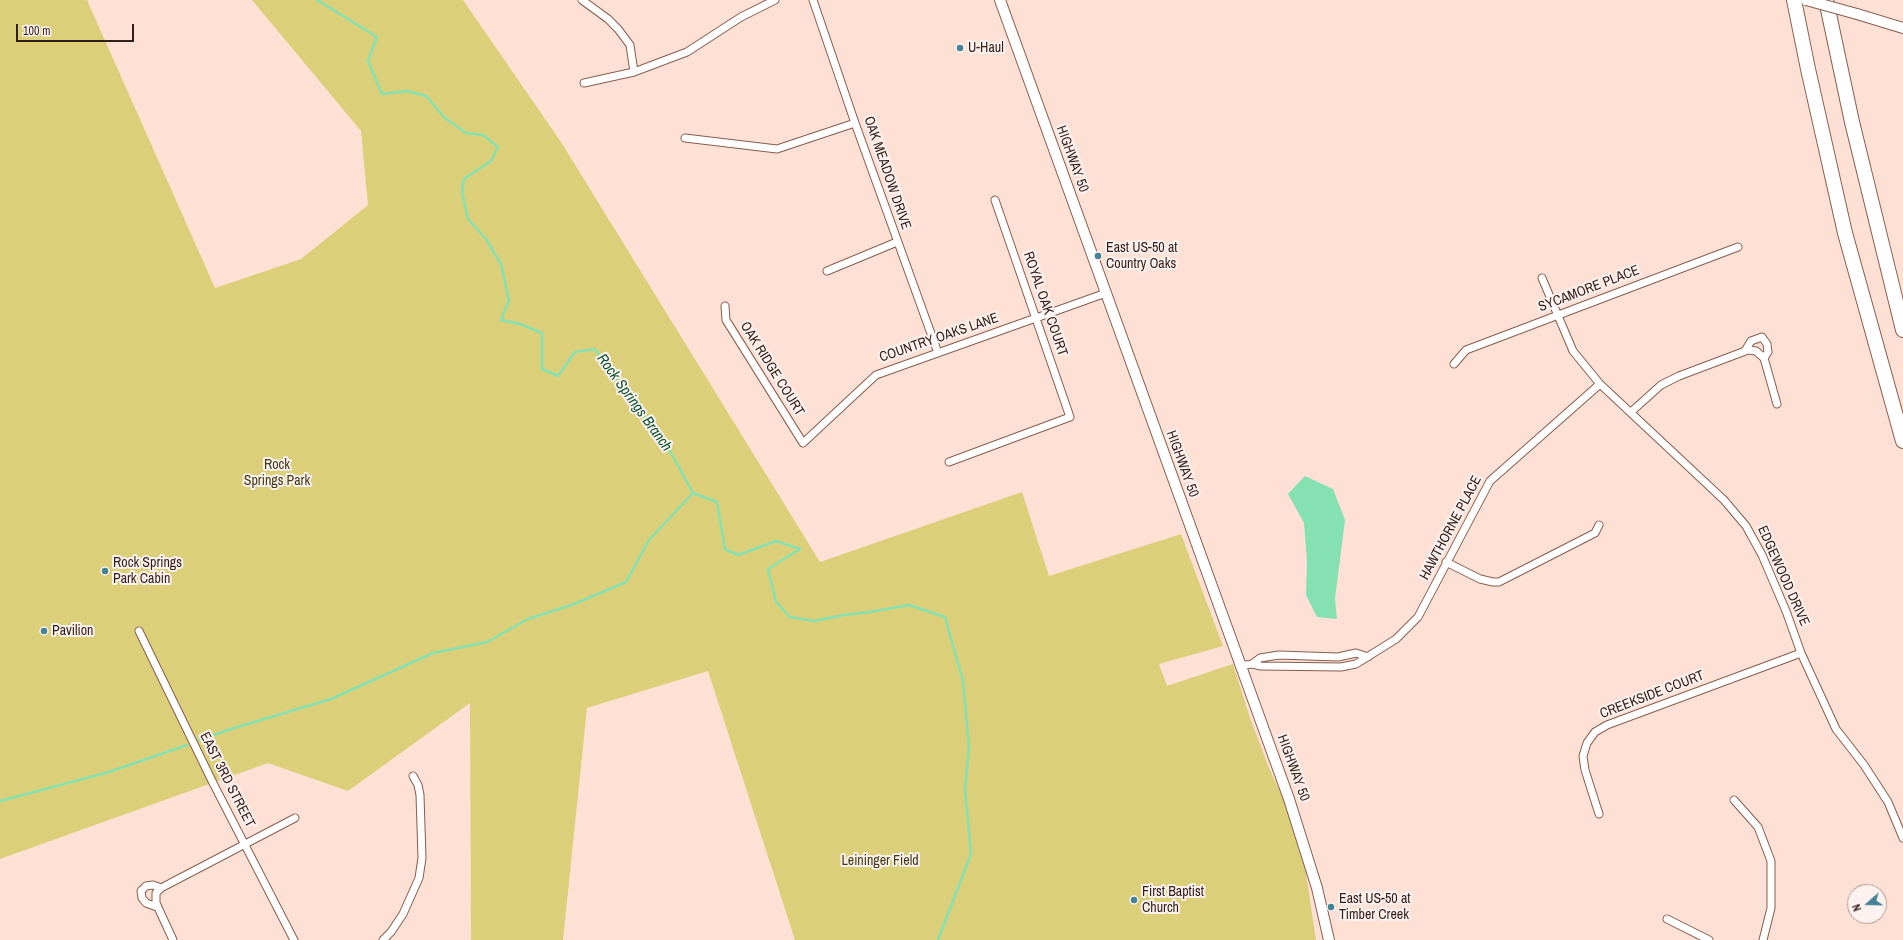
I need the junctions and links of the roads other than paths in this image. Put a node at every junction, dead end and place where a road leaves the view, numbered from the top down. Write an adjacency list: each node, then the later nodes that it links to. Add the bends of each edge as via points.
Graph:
1 (582, 0): 10 (street, via 618,28 630,45)
2 (775, 0): 8 (street)
3 (813, 0): 12 (street, OAK MEADOW DRIVE)
4 (1000, 0): 19 (main road, HIGHWAY 50)
5 (1794, 0): 31 (highway, via 1845,233)
6 (1806, 0): 9 (main road, bridge)
7 (1826, 0): 23 (highway, via 1853,130)
8 (764, 2): 10 (street, via 687,52)
9 (1903, 28)
10 (634, 72): 11 (street)
11 (584, 83)
12 (855, 123): 13 (street, via 778,149); 15 (street, OAK MEADOW DRIVE)
13 (685, 138)
14 (995, 200): 22 (street, ROYAL OAK COURT)
15 (898, 242): 17 (street); 25 (street, OAK MEADOW DRIVE)
16 (1738, 248): 21 (street, SYCAMORE PLACE)
17 (827, 271)
18 (1542, 278): 21 (street, EDGEWOOD DRIVE)
19 (1106, 292): 22 (street, COUNTRY OAKS LANE); 40 (main road, HIGHWAY 50)
20 (725, 306): 32 (street, OAK RIDGE COURT, via 726,320)
21 (1557, 315): 27 (street, SYCAMORE PLACE, via 1466,350); 28 (street, EDGEWOOD DRIVE, via 1573,351)
22 (1036, 318): 25 (street, COUNTRY OAKS LANE); 33 (street, ROYAL OAK COURT, via 1070,417)
23 (1903, 330)
24 (1745, 351): 26 (street, via 1756,351); 26 (street, via 1751,341 1762,337 1767,344 1768,352); 30 (street, via 1661,385)
25 (938, 353): 32 (street, COUNTRY OAKS LANE, via 876,375)
26 (1764, 358): 29 (street)
27 (1454, 364)
28 (1600, 384): 30 (street, EDGEWOOD DRIVE); 35 (street, HAWTHORNE PLACE, via 1490,480)
29 (1777, 404)
30 (1631, 412): 37 (street, EDGEWOOD DRIVE, via 1724,500 1746,526 1762,555)
31 (1903, 441)
32 (804, 443)
33 (949, 462)
34 (1599, 525): 35 (street, via 1595,533 1499,582 1480,579)
35 (1446, 562): 38 (street, HAWTHORNE PLACE, via 1418,617 1396,639)
36 (138, 631): 46 (street, EAST 3RD STREET)
37 (1801, 653): 43 (street, CREEKSIDE COURT, via 1606,725 1595,732 1587,743 1583,756); 45 (street, EDGEWOOD DRIVE, via 1836,728 1888,802)
38 (1368, 657): 39 (street, HAWTHORNE PLACE, via 1356,664 1340,667); 39 (street, HAWTHORNE PLACE, via 1356,653 1338,657 1279,655 1260,658)
39 (1252, 664): 40 (street, HAWTHORNE PLACE)
40 (1240, 666): 53 (main road, HIGHWAY 50, via 1290,799)
41 (413, 776): 52 (street, via 420,795 422,858 419,878 403,914)
42 (1734, 800): 55 (street, via 1758,827 1771,861 1771,908)
43 (1599, 814)
44 (295, 818): 46 (street)
45 (1903, 838)
46 (244, 843): 47 (street); 51 (street, EAST 3RD STREET)
47 (161, 888): 48 (street, via 156,893); 48 (street, via 146,886 141,892 146,903)
48 (157, 907): 50 (street)
49 (1667, 919): 54 (street)
50 (173, 940)
51 (294, 940)
52 (383, 940)
53 (1329, 940)
54 (1709, 940)
55 (1763, 940)

